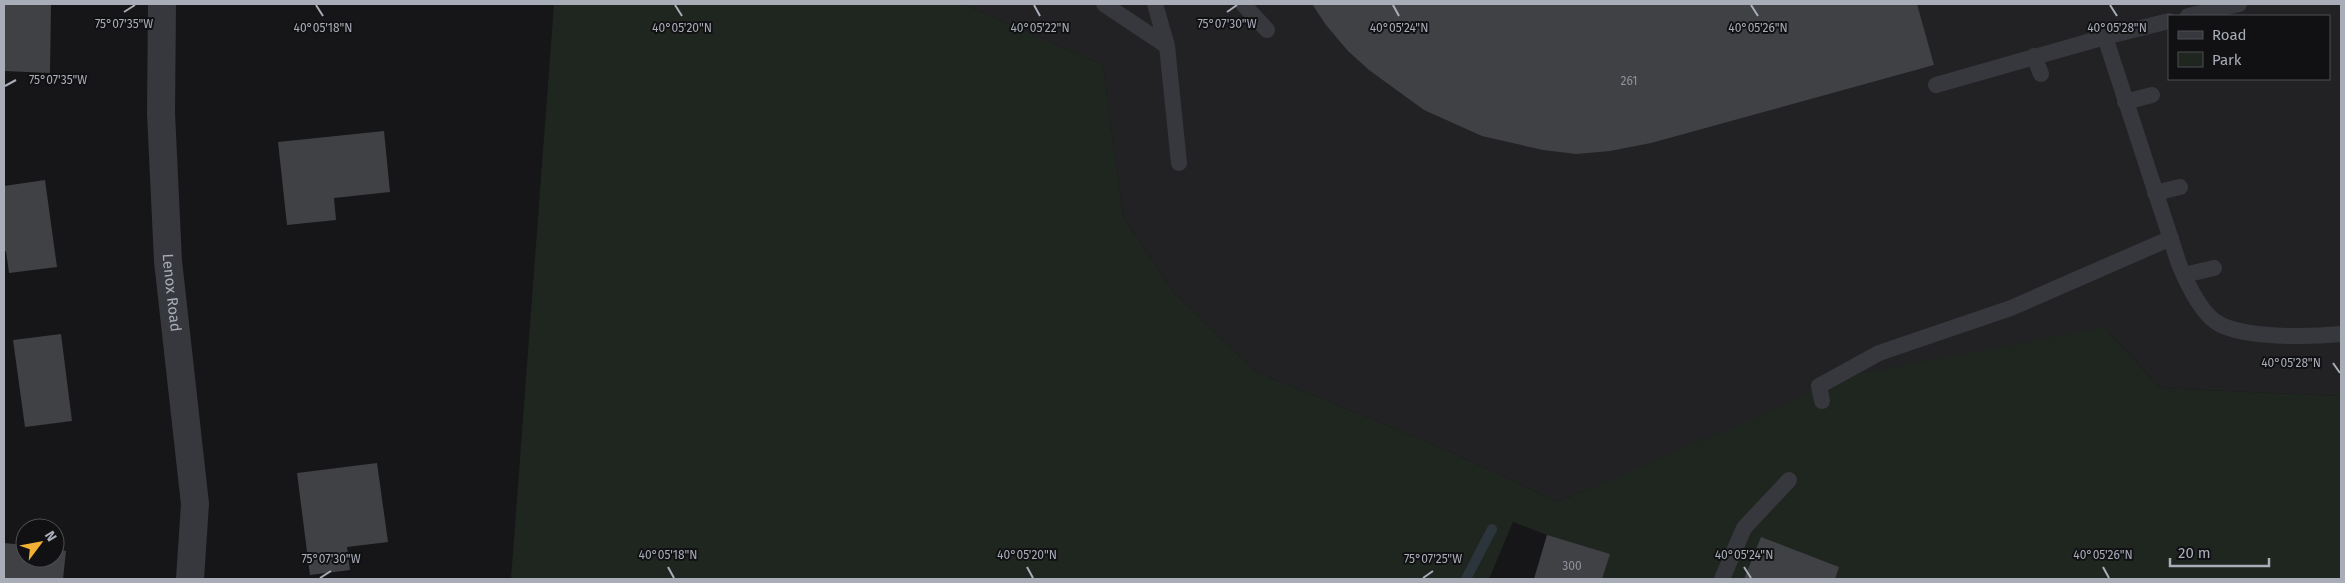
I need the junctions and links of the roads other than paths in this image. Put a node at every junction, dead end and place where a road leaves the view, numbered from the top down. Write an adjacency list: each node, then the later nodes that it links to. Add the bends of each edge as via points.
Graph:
1 (162, 4): 25 (street, Lenox Road, via 161,114 168,261 195,504)
2 (1104, 4): 10 (lane)
3 (1155, 4): 10 (lane)
4 (1243, 4): 8 (lane)
5 (2239, 4): 6 (lane)
6 (2192, 15)
7 (2168, 21): 9 (lane)
8 (1267, 30)
9 (2105, 37): 11 (lane); 15 (lane)
10 (1166, 46): 16 (lane)
11 (2034, 56): 12 (lane); 13 (lane)
12 (2041, 74)
13 (1936, 85)
14 (2152, 95): 15 (lane)
15 (2125, 102): 18 (lane)
16 (1179, 163)
17 (2180, 187): 18 (lane)
18 (2155, 193): 19 (lane)
19 (2171, 238): 21 (lane); 23 (lane, via 2010,308 1879,353 1819,386)
20 (2214, 268): 21 (lane)
21 (2184, 275): 22 (lane, via 2197,299 2215,321 2237,331 2319,336)
22 (2341, 334)
23 (1822, 401)
24 (1789, 480): 26 (lane, via 1744,528)
25 (190, 579)
26 (1722, 579)

